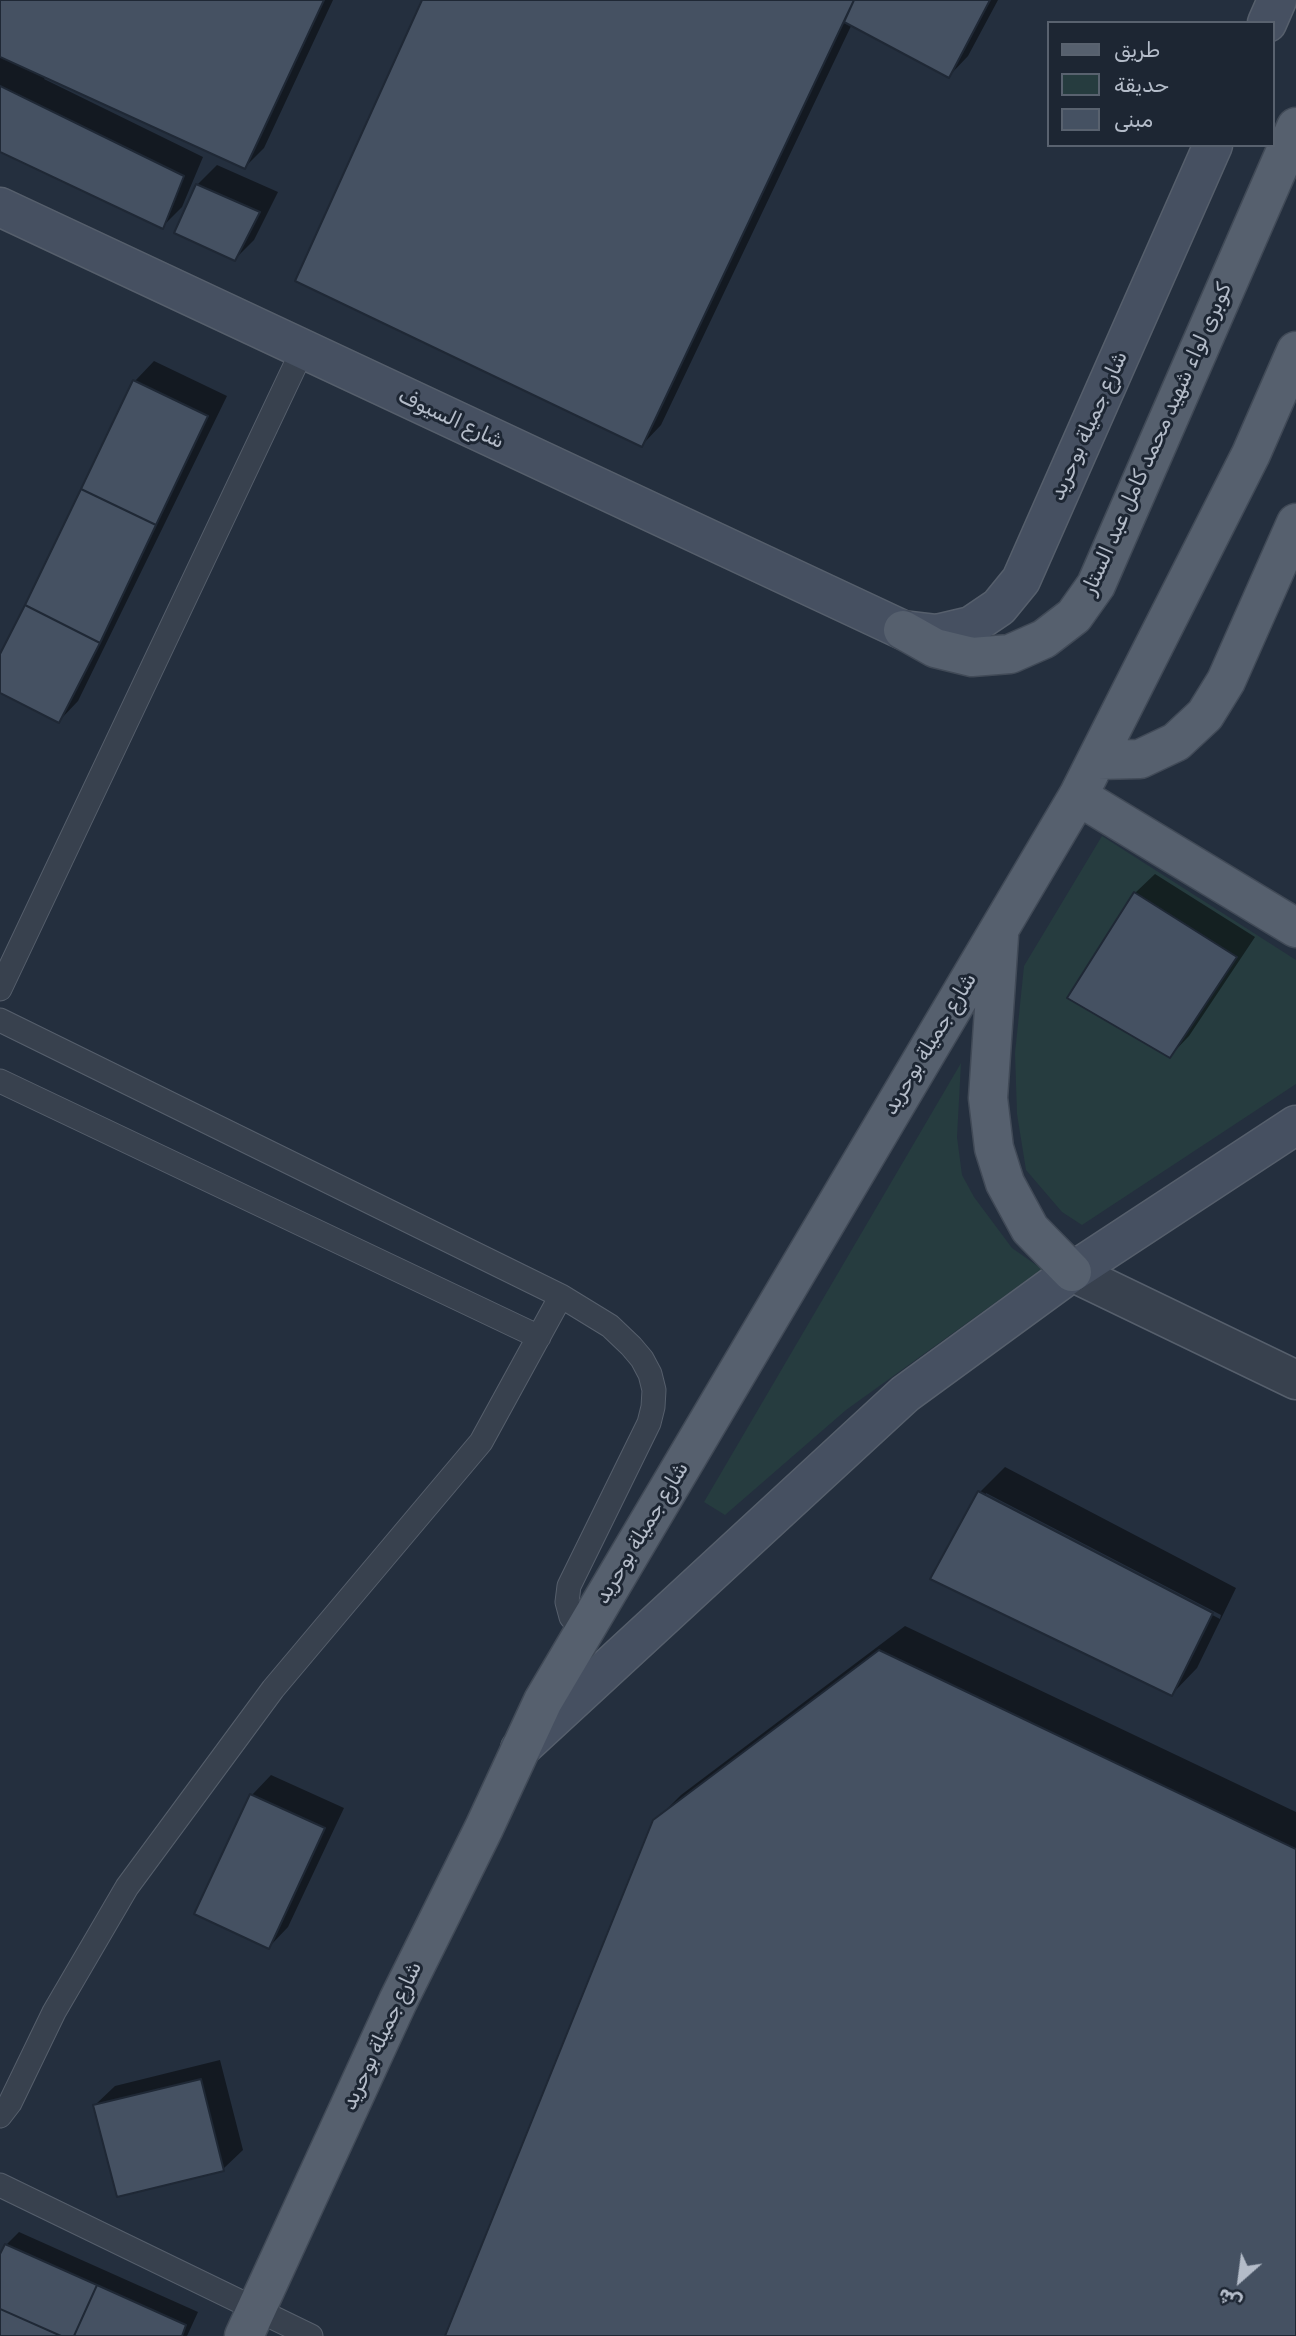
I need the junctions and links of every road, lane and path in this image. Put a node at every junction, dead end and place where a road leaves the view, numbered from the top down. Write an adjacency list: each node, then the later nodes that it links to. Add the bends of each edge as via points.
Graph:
1 (1277, 0): 2 (main road)
2 (1268, 21)
3 (1294, 130): 9 (main road, كوبرى لواء شهيد محمد كامل عبد الستار, via 1096,585 1074,616 1044,639 1010,654 972,657 935,648)
4 (1212, 147): 9 (main road, شارع جميلة بوحريد, via 1021,580 999,607 971,626 937,634)
5 (0, 208): 6 (main road, شارع السيوف)
6 (303, 349): 9 (main road, شارع السيوف); 14 (lane)
7 (1296, 351): 10 (main road, via 1251,454)
8 (1296, 523): 10 (main road, via 1226,681 1205,715 1176,742 1140,759)
9 (903, 630)
10 (1098, 760): 11 (main road, شارع جميلة بوحريد)
11 (1078, 796): 12 (main road, شارع جميلة بوحريد); 13 (main road)
12 (999, 927): 18 (main road, via 988,1098 994,1148 1005,1183 1030,1229); 22 (main road, شارع جميلة بوحريد)
13 (1296, 928)
14 (0, 989)
15 (0, 1020): 19 (lane)
16 (0, 1081): 20 (lane)
17 (1296, 1125): 18 (main road)
18 (1072, 1272): 21 (street); 23 (main road, via 905,1394)
19 (561, 1296): 20 (lane); 22 (lane, via 603,1321 631,1346 650,1374 654,1390 649,1423 569,1586 571,1617)
20 (539, 1337): 24 (lane, via 481,1442 273,1689 127,1887)
21 (1296, 1380)
22 (584, 1632): 23 (main road, شارع جميلة بوحريد)
23 (520, 1749): 26 (main road, شارع جميلة بوحريد)
24 (0, 2116)
25 (0, 2185): 26 (lane)
26 (250, 2323): 27 (lane)
27 (311, 2336)

